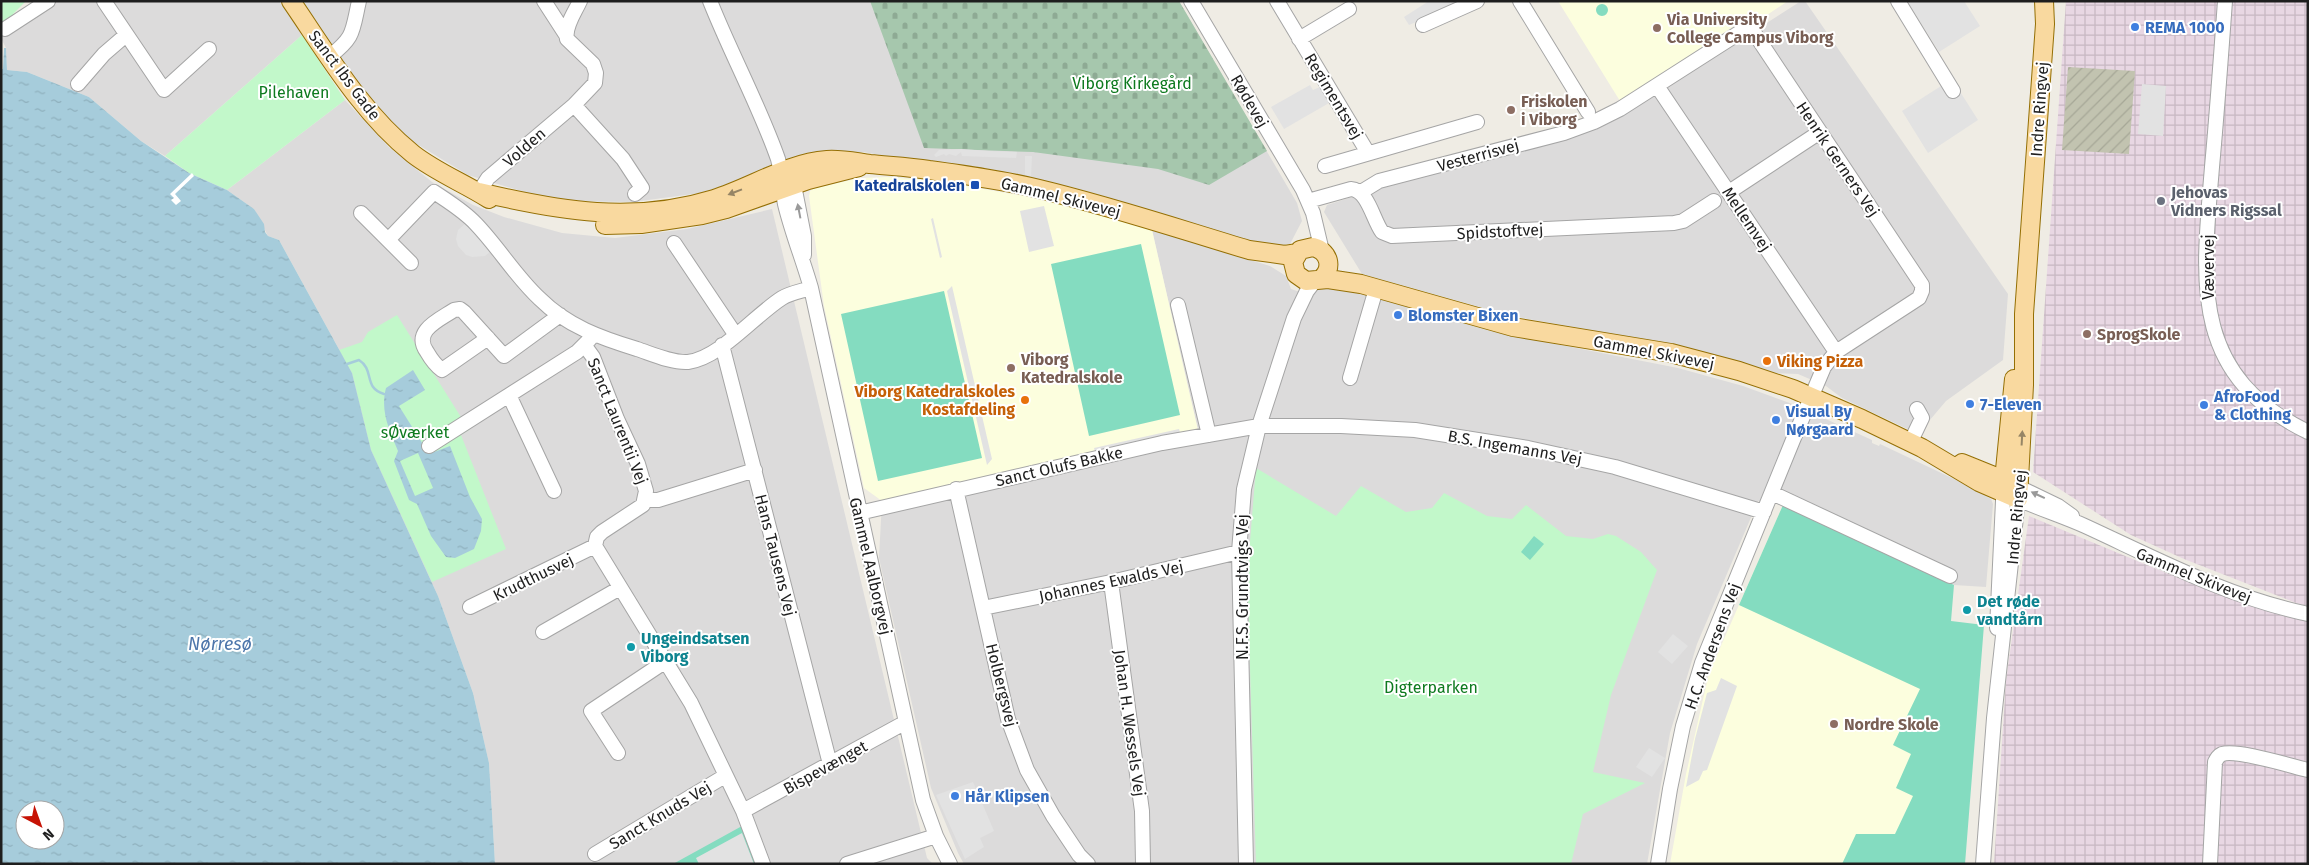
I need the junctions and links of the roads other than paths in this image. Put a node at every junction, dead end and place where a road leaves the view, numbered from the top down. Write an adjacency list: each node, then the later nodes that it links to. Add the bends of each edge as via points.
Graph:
1 (48, 1): 20 (street)
2 (104, 1): 21 (street)
3 (291, 1): 25 (main road, Sanct Ibs Gade)
4 (359, 1): 25 (street, via 351,36)
5 (544, 1): 22 (street, Volden)
6 (580, 1): 22 (street)
7 (710, 1): 35 (street, Gammel Aalborgvej, via 767,130 786,158)
8 (1191, 1): 41 (street, Rødevej)
9 (1277, 1): 23 (street, Regimentsvej)
10 (1477, 1): 18 (street)
11 (1520, 1): 30 (street)
12 (1898, 1): 28 (street)
13 (2044, 1): 17 (main road, Indre Ringvej)
14 (2050, 1): 17 (main road, Indre Ringvej)
15 (2225, 1): 61 (street, Vævervej, via 2205,264 2209,314 2226,359 2245,387 2274,412)
16 (1349, 9): 23 (street, Regimentsvej)
17 (2045, 24): 67 (main road, Indre Ringvej, via 2024,314 2024,385)
18 (1423, 26)
19 (1751, 28): 27 (street, Vesterrisvej); 32 (street, Henrik Gerners Vej)
20 (5, 29)
21 (126, 35): 24 (street, via 164,90); 26 (street)
22 (566, 35): 29 (street, Volden, via 593,64 596,73 595,83)
23 (1299, 39): 33 (street, Regimentsvej)
24 (209, 49)
25 (329, 57): 36 (main road, Sanct Ibs Gade, via 359,100 384,127 421,159)
26 (78, 84)
27 (1657, 86): 37 (street, Vesterrisvej, via 1620,109 1564,133 1379,182); 38 (street, Mellemvej)
28 (1953, 91)
29 (574, 105): 36 (street, Volden, via 488,178); 39 (street, via 623,159 642,188)
30 (1588, 112)
31 (1478, 122): 33 (street, Regimentsvej)
32 (1820, 132): 38 (street); 55 (street, Henrik Gerners Vej, via 1922,285 1919,298)
33 (1368, 153): 34 (street, Regimentsvej)
34 (1325, 166)
35 (787, 179): 36 (main road, Sanct Ibs Gade, via 702,215 641,224 607,225 551,220 502,207); 46 (main road, Gammel Skivevej, via 869,164 903,166 1037,188 1249,250 1285,255); 48 (street, Gammel Aalborgvej, via 804,236 804,263)
36 (479, 192)
37 (1360, 192): 40 (street, Spidstoftvej, via 1380,229 1392,236 1674,223 1683,221); 41 (street, via 1351,189)
38 (1728, 192): 55 (street, Mellemvej)
39 (635, 194)
40 (1714, 201)
41 (1308, 202): 46 (street, Rødevej, via 1317,224)
42 (361, 213): 43 (street)
43 (388, 240): 45 (street); 50 (street, via 434,192 477,224 519,278)
44 (674, 242): 51 (street)
45 (411, 263)
46 (1310, 265): 47 (main road, Gammel Skivevej); 60 (street, N.F.S. Grundtvigs Vej)
47 (1369, 286): 56 (street); 58 (main road, Gammel Skivevej, via 1513,327 1707,361)
48 (811, 288): 51 (street, via 783,297); 72 (street, Gammel Aalborgvej)
49 (1178, 305): 62 (street)
50 (560, 315): 52 (street, via 504,356); 53 (street)
51 (736, 334): 54 (street)
52 (488, 338): 52 (street, via 442,370 436,366 421,341 427,329 460,308)
53 (589, 340): 54 (street, via 688,362); 57 (street); 70 (street, Sanct Laurentii Vej, via 617,419 646,484)
54 (722, 345): 65 (street, Hans Tausens Vej)
55 (1836, 352): 58 (street, H.C. Andersens Vej, via 1824,367)
56 (1350, 378)
57 (509, 396): 64 (street); 68 (street)
58 (1811, 397): 63 (main road, Gammel Skivevej); 69 (street, H.C. Andersens Vej)
59 (1917, 409): 63 (street, via 1922,418)
60 (1259, 426): 62 (street, Sanct Olufs Bakke); 71 (street, B.S. Ingemanns Vej, via 1415,430 1516,445 1615,466); 74 (street, N.F.S. Grundtvigs Vej, via 1244,489)
61 (2308, 432)
62 (1209, 435): 66 (street, Sanct Olufs Bakke)
63 (1916, 445): 67 (main road, Gammel Skivevej)
64 (428, 446)
65 (754, 470): 70 (street, via 658,500); 85 (street, Hans Tausens Vej)
66 (956, 489): 72 (street, Sanct Olufs Bakke); 79 (street, Holbergsvej)
67 (2011, 490): 80 (street, Gammel Skivevej, via 2058,506 2084,526 2169,567 2242,596); 98 (street, Indre Ringvej, via 2017,525 1994,718)
68 (554, 491)
69 (1772, 493): 71 (street, H.C. Andersens Vej); 75 (street)
70 (645, 500): 73 (street, Sanct Laurentii Vej, via 638,510 602,532)
71 (1764, 512): 97 (street, H.C. Andersens Vej, via 1702,663 1683,726)
72 (859, 513): 83 (street, Gammel Aalborgvej)
73 (595, 546): 77 (street); 78 (street, Krudthusvej)
74 (1239, 552): 76 (street, Johannes Ewalds Vej); 96 (street, N.F.S. Grundtvigs Vej)
75 (1950, 576)
76 (1111, 582): 79 (street, Johannes Ewalds Vej); 95 (street, Johan H. Wessels Vej, via 1142,811)
77 (620, 588): 81 (street); 82 (street)
78 (470, 607)
79 (983, 608): 94 (street, Holbergsvej, via 1008,719 1027,770 1053,816)
80 (2308, 614)
81 (543, 632)
82 (666, 661): 84 (street, via 591,711); 87 (street, via 691,704)
83 (906, 722): 85 (street, Bispevænget); 89 (street, Gammel Aalborgvej, via 923,800)
84 (618, 753)
85 (830, 764): 88 (street, Bispevænget)
86 (2308, 770): 99 (street, via 2251,756 2225,753 2218,756 2215,762)
87 (725, 776): 88 (street); 90 (street, Sanct Knuds Vej)
88 (743, 811): 91 (street)
89 (936, 836): 92 (street); 93 (street, Gammel Aalborgvej)
90 (595, 854)
91 (764, 864)
92 (848, 864)
93 (950, 864)
94 (1088, 864)
95 (1143, 864)
96 (1246, 864)
97 (1658, 864)
98 (1983, 864)
99 (2210, 864)

